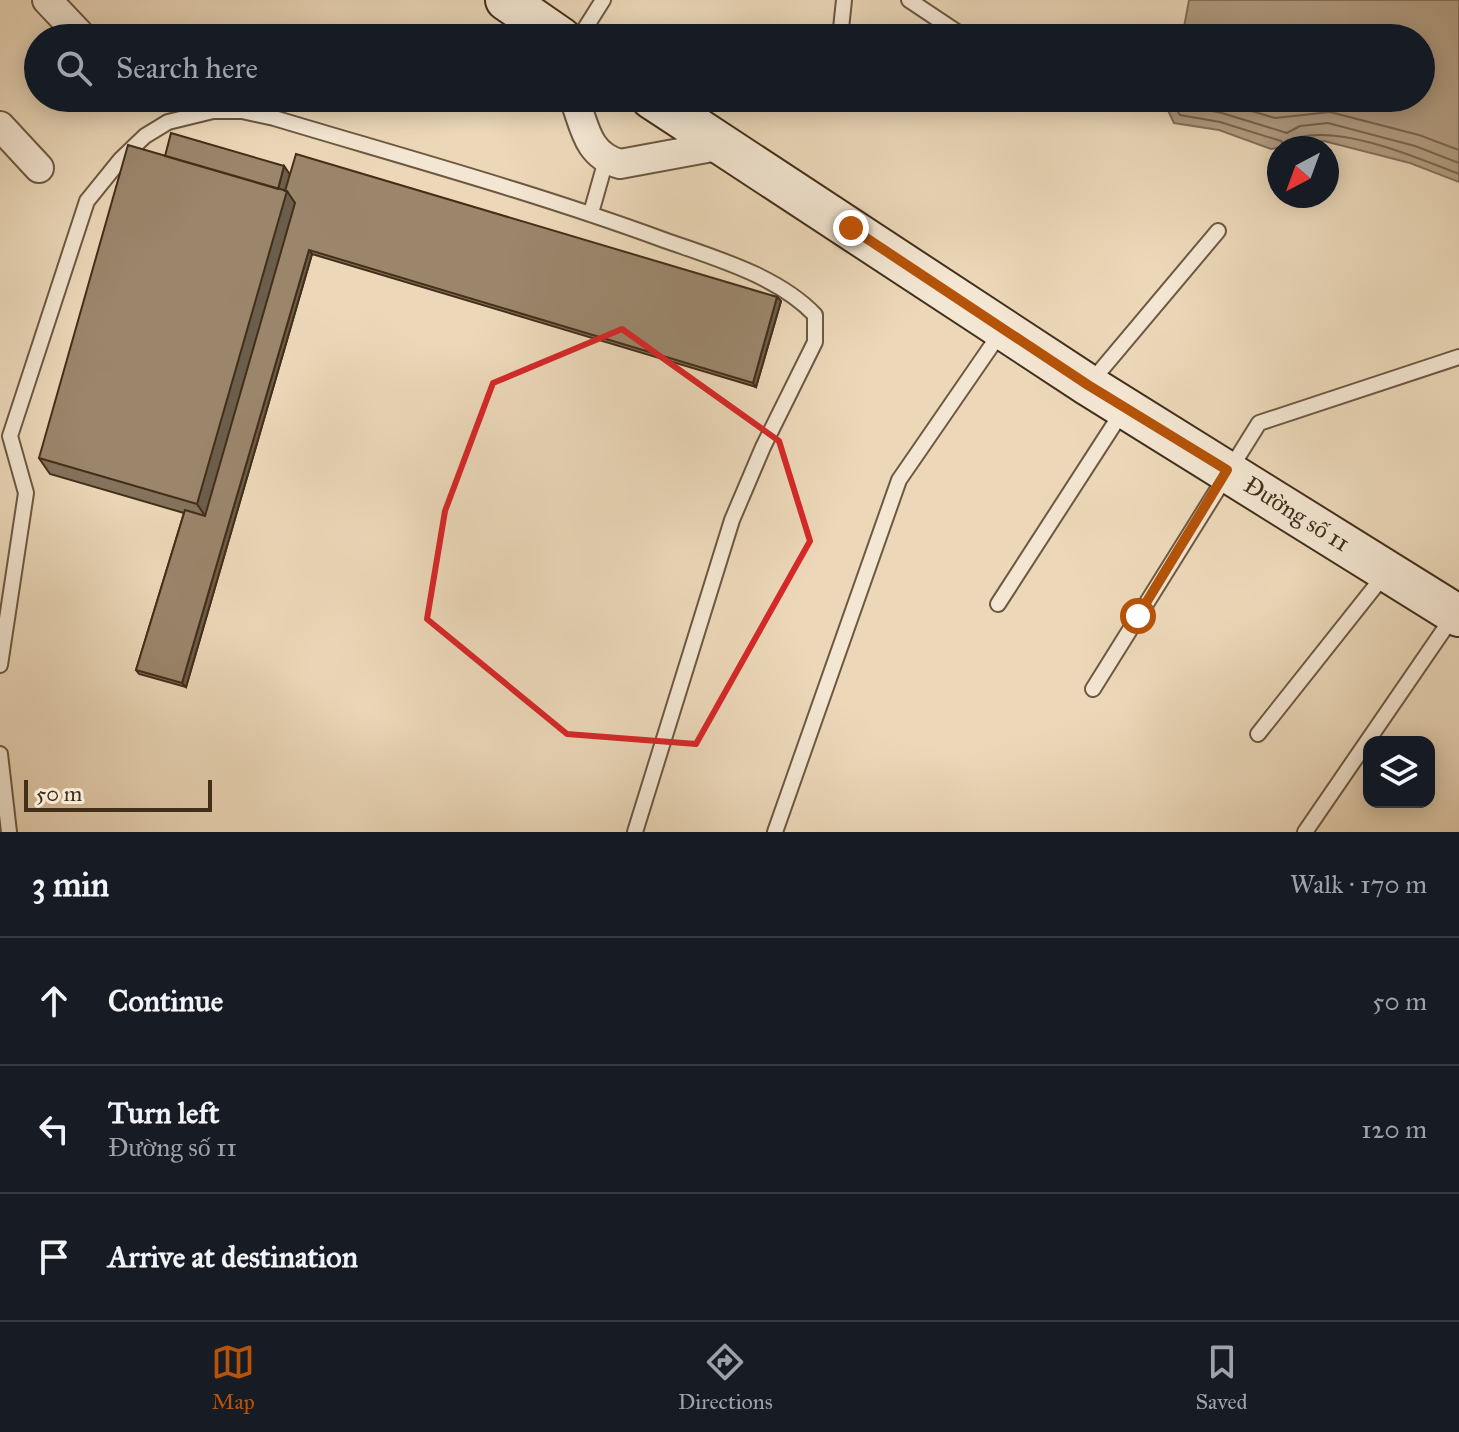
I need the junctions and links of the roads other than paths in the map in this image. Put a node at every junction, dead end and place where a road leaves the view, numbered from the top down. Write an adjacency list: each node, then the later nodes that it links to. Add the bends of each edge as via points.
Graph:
1 (47, 0): 6 (street)
2 (506, 0): 7 (street)
3 (603, 0): 8 (lane)
4 (844, 0): 9 (lane)
5 (909, 0): 10 (lane)
6 (70, 24)
7 (543, 24)
8 (575, 24)
9 (841, 24)
10 (945, 24)
11 (209, 112): 25 (lane, via 168,122 145,136 87,201)
12 (245, 112): 19 (lane)
13 (579, 112): 17 (street, via 593,151)
14 (672, 112): 16 (street, Đường số 11)
15 (0, 126): 18 (street)
16 (723, 145): 17 (street, via 620,164); 21 (street, Đường số 11)
17 (606, 160): 19 (lane)
18 (39, 168)
19 (591, 213): 35 (lane, via 764,280 800,299 815,315 815,342 732,520)
20 (1218, 231): 23 (lane)
21 (1004, 329): 23 (street, Đường số 11); 36 (lane, via 899,480)
22 (1459, 357): 26 (lane, via 1259,423)
23 (1088, 385): 24 (street, Đường số 11)
24 (1124, 408): 26 (street, Đường số 11); 28 (lane)
25 (5, 438): 30 (lane, via 26,493)
26 (1227, 470): 27 (street, Đường số 11); 31 (lane)
27 (1387, 571): 29 (street, Đường số 11); 32 (lane)
28 (998, 604)
29 (1457, 615): 37 (lane)
30 (0, 665)
31 (1093, 689)
32 (1258, 734)
33 (0, 754): 34 (lane)
34 (9, 832)
35 (635, 832)
36 (775, 832)
37 (1305, 832)

